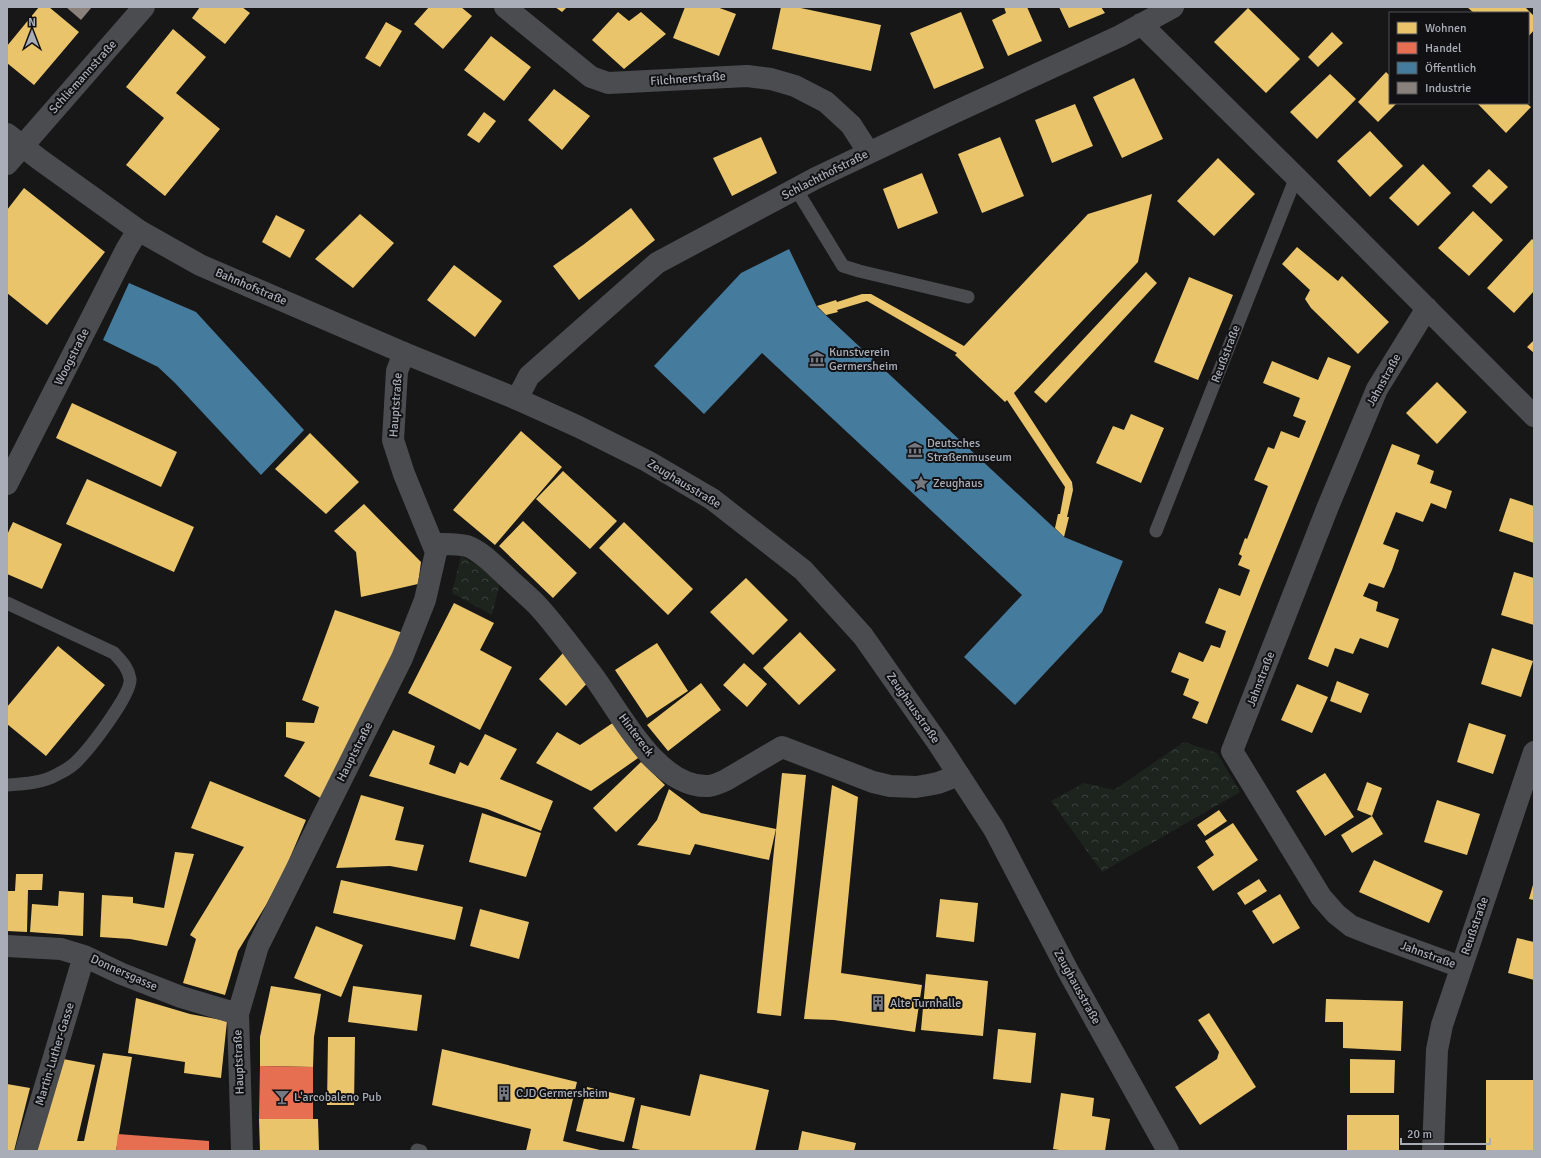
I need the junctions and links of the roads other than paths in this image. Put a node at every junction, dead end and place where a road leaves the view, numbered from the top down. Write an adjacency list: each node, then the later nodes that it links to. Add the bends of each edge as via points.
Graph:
1 (144, 7): 5 (street, Schliemannstraße)
2 (505, 7): 6 (street, Filchnerstraße, via 591,77 608,83 746,76 771,79 795,86 826,102 851,125)
3 (1173, 7): 4 (street, Schlachthofstraße)
4 (1140, 24): 6 (street, Schlachthofstraße, via 1120,36); 8 (street)
5 (15, 140): 7 (street, Schliemannstraße); 10 (street, Bahnhofstraße)
6 (869, 153): 9 (street, Schlachthofstraße)
7 (7, 164)
8 (1296, 177): 12 (street); 17 (lane, Reußstraße)
9 (796, 189): 11 (lane, via 843,266); 14 (street, Schlachthofstraße, via 657,263 529,376)
10 (138, 230): 13 (street, Bahnhofstraße, via 200,264); 16 (street, Woogstraße)
11 (968, 297)
12 (1427, 308): 15 (street); 25 (street, Jahnstraße, via 1377,389 1232,751 1321,897 1336,914 1351,926)
13 (404, 353): 14 (street, Bahnhofstraße); 18 (street, Hauptstraße, via 397,371 393,440)
14 (517, 399): 21 (street, Zeughausstraße, via 647,461 712,499 803,570 863,636)
15 (1534, 416)
16 (7, 484)
17 (1156, 531)
18 (433, 544): 21 (street, Hintereck, via 467,546 492,563 536,605 592,674 643,748 661,766 685,781 697,785 716,784 782,747 873,782 890,786 928,785); 26 (street, Hauptstraße, via 436,552 425,600 402,658 258,946)
19 (7, 603): 22 (lane, via 114,653 126,666 130,680 119,708 77,761 56,775 31,783)
20 (1534, 752): 25 (street, Reußstraße)
21 (959, 774): 29 (street, Zeughausstraße, via 994,829 1068,971)
22 (7, 785)
23 (7, 946): 24 (street, Donnersgasse, via 61,949)
24 (84, 956): 26 (street, Donnersgasse, via 181,998); 27 (street, Martin-Luther-Gasse)
25 (1461, 968): 30 (street, Reußstraße, via 1442,1025 1437,1050)
26 (238, 1014): 28 (street, Hauptstraße)
27 (26, 1151)
28 (242, 1151)
29 (1168, 1151)
30 (1433, 1151)

